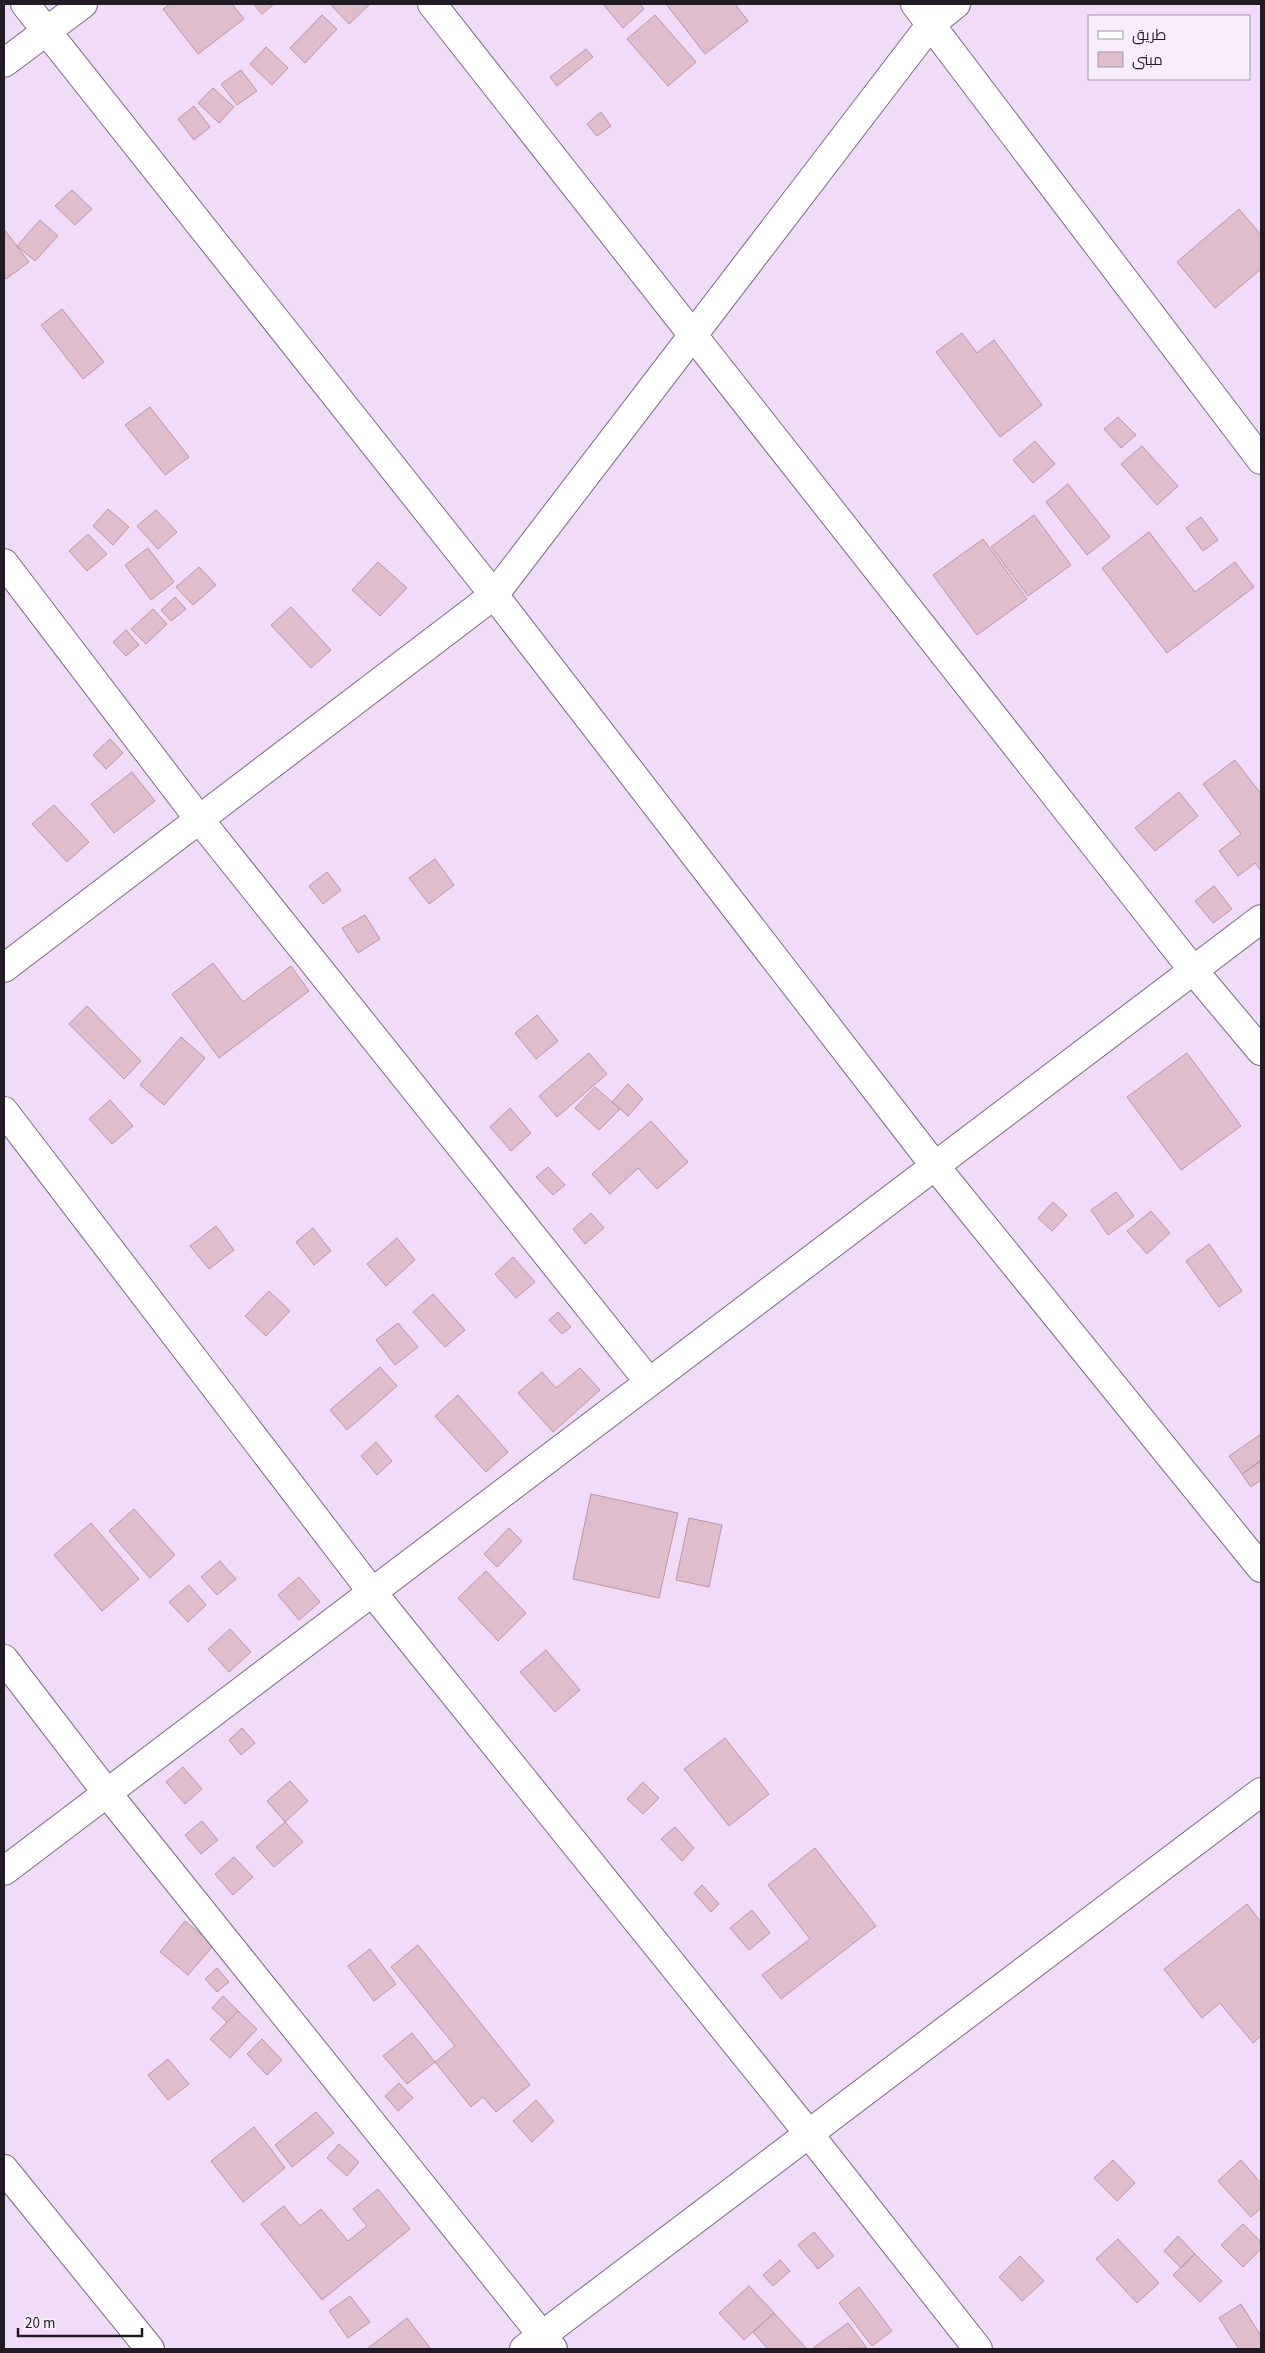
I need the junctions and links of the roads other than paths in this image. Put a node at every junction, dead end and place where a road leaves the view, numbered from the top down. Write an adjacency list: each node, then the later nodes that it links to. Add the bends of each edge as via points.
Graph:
1 (25, 4): 6 (street)
2 (83, 4): 6 (street)
3 (432, 4): 8 (street)
4 (956, 4): 5 (street)
5 (923, 14): 8 (street); 9 (street)
6 (47, 30): 7 (street); 11 (street)
7 (4, 64)
8 (693, 335): 11 (street); 15 (street)
9 (1261, 460)
10 (4, 563): 12 (street)
11 (494, 595): 12 (street); 18 (street)
12 (199, 819): 14 (street); 19 (street)
13 (1261, 919): 15 (street)
14 (4, 968)
15 (1193, 970): 16 (street); 18 (street)
16 (1261, 1051)
17 (4, 1111): 21 (street)
18 (935, 1166): 19 (street); 20 (street)
19 (649, 1382): 21 (street)
20 (1261, 1568)
21 (372, 1592): 24 (street); 26 (street)
22 (4, 1659): 24 (street)
23 (1261, 1792): 26 (street)
24 (107, 1794): 25 (street); 28 (street)
25 (4, 1871)
26 (809, 2134): 28 (street); 30 (street)
27 (4, 2169): 29 (street)
28 (540, 2345)
29 (150, 2349)
30 (978, 2349)

